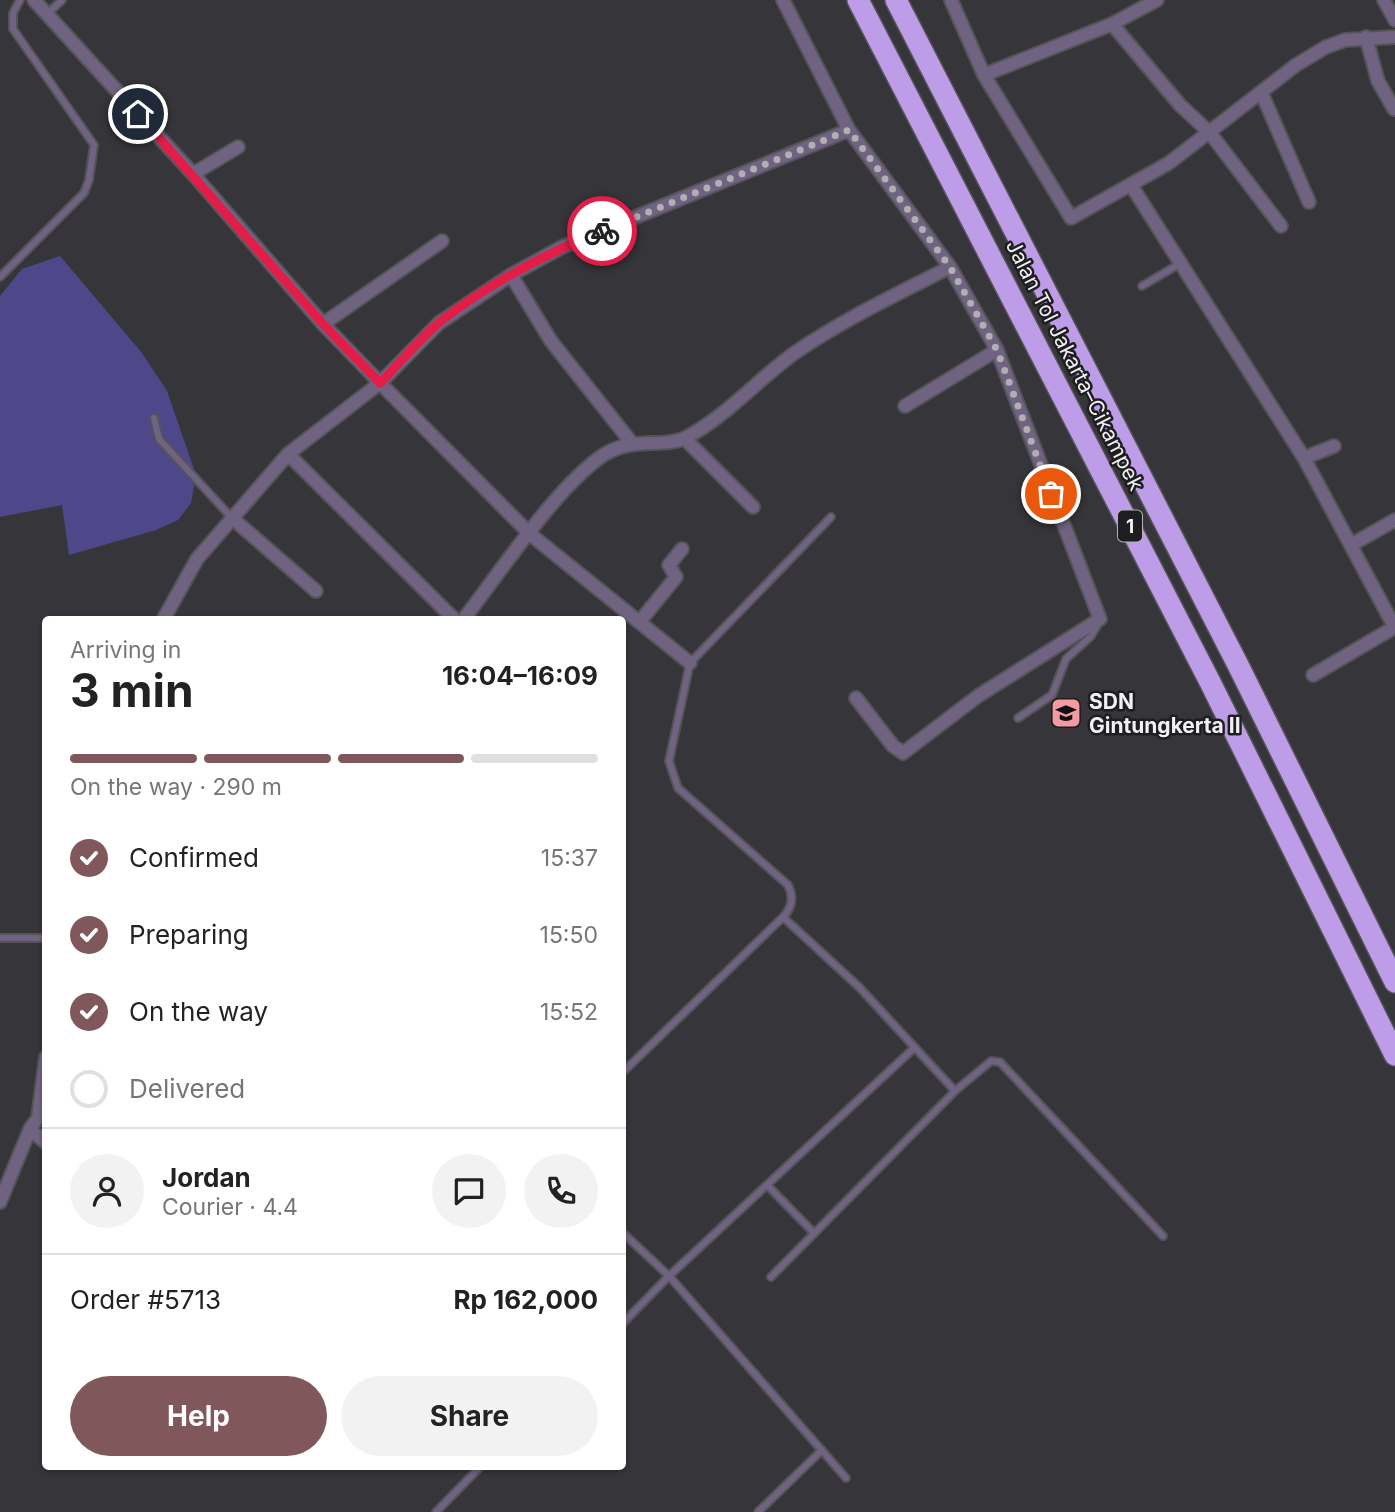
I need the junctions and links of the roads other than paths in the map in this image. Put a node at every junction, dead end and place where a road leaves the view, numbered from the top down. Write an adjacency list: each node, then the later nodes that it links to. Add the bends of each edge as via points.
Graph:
1 (20, 0): 29 (lane, via 13,13 13,29 94,145 94,156 84,193)
2 (34, 0): 10 (street)
3 (62, 0): 10 (lane)
4 (783, 0): 18 (street)
5 (858, 0): 64 (highway, Jalan Tol Jakarta–Cikampek / 1, via 1210,682)
6 (896, 0): 62 (highway, Jalan Tol Jakarta–Cikampek / 1)
7 (951, 0): 15 (street)
8 (1157, 0): 12 (street)
9 (1384, 0): 11 (street)
10 (47, 14): 21 (street)
11 (1395, 20)
12 (1112, 24): 15 (street); 19 (street)
13 (1366, 37): 14 (street); 16 (street, via 1326,47); 17 (street, via 1378,81)
14 (1395, 37)
15 (984, 75): 22 (street, via 1071,218)
16 (1262, 94): 19 (street); 23 (street)
17 (1394, 109)
18 (849, 130): 27 (street); 28 (street, via 562,247)
19 (1209, 133): 22 (street); 24 (street)
20 (238, 147): 21 (street)
21 (193, 174): 31 (street)
22 (1131, 185): 26 (street)
23 (1309, 202)
24 (1281, 226)
25 (442, 241): 31 (street)
26 (1182, 262): 30 (lane); 40 (street)
27 (950, 267): 32 (street); 36 (street, via 828,331)
28 (511, 275): 33 (street, via 439,323); 37 (street, via 551,341)
29 (0, 277)
30 (1142, 286)
31 (323, 324): 33 (street)
32 (997, 350): 34 (street); 52 (street)
33 (380, 383): 39 (street); 45 (street)
34 (905, 407)
35 (154, 418): 43 (lane, via 159,439)
36 (685, 439): 37 (street); 41 (street)
37 (631, 442): 45 (street, via 605,454 581,474)
38 (1334, 446): 40 (street)
39 (288, 454): 43 (street); 50 (street)
40 (1304, 458): 46 (street)
41 (753, 507)
42 (831, 517): 55 (lane)
43 (232, 518): 48 (street); 49 (street, via 197,559)
44 (1395, 520): 46 (street)
45 (530, 534): 51 (street); 53 (street)
46 (1351, 545): 54 (street)
47 (682, 549): 53 (street, via 669,565 676,577)
48 (316, 591)
49 (165, 616)
50 (451, 616)
51 (466, 616)
52 (1100, 619): 57 (street, via 978,696 903,752 893,746); 58 (lane, via 1091,636 1066,659 1052,695)
53 (641, 620): 55 (street)
54 (1395, 627): 56 (street)
55 (690, 663): 59 (lane, via 669,761 672,774 678,788 788,884 791,904)
56 (1313, 675)
57 (856, 698)
58 (1018, 718)
59 (783, 917): 63 (lane, via 859,987); 65 (lane)
60 (0, 938): 61 (lane)
61 (42, 938)
62 (1395, 982)
63 (913, 1049): 67 (lane); 69 (lane)
64 (1395, 1055)
65 (626, 1069)
66 (42, 1088): 68 (street)
67 (955, 1091): 71 (lane); 73 (lane, via 990,1061 1000,1062)
68 (38, 1119): 70 (street)
69 (768, 1186): 71 (lane); 74 (lane)
70 (0, 1202)
71 (814, 1233): 75 (lane)
72 (626, 1236): 74 (lane)
73 (1163, 1236)
74 (669, 1276): 76 (lane); 77 (lane)
75 (771, 1277)
76 (626, 1320)
77 (822, 1450): 79 (lane); 81 (lane)
78 (477, 1470): 80 (lane)
79 (846, 1478)
80 (436, 1512)
81 (758, 1512)

